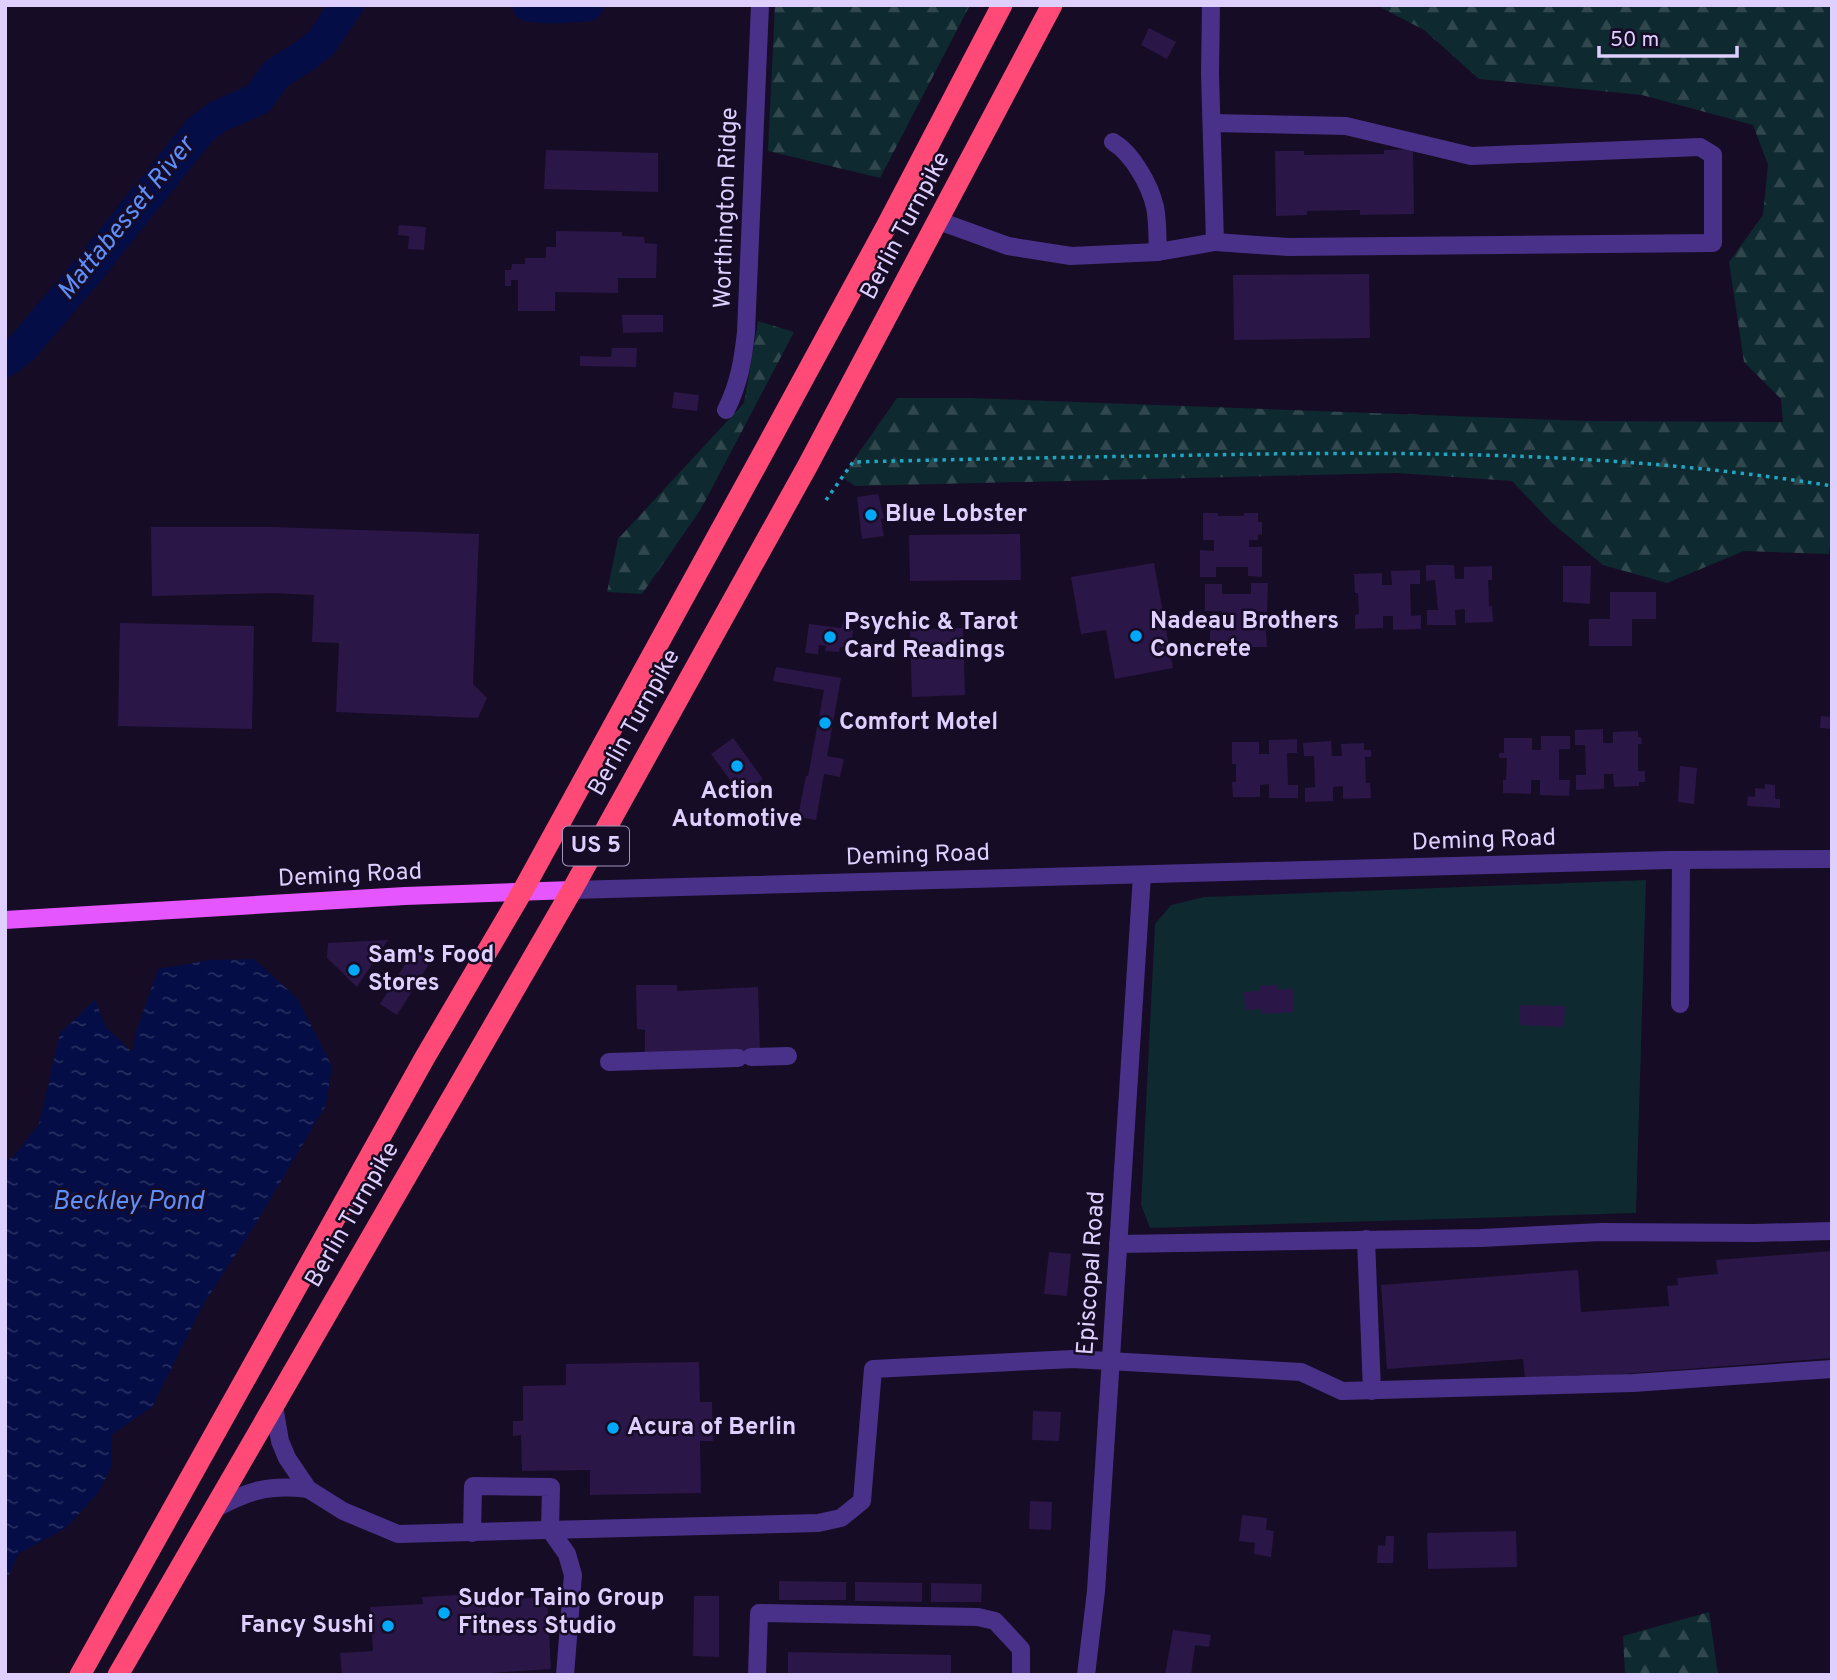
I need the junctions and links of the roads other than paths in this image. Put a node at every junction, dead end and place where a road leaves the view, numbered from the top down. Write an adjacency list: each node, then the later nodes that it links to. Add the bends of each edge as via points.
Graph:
1 (760, 5): 10 (street, Worthington Ridge, via 746,332 736,390)
2 (1002, 5): 15 (highway, Berlin Turnpike / US 5)
3 (1052, 5): 7 (highway, Berlin Turnpike / US 5)
4 (1211, 5): 5 (street)
5 (1212, 123): 8 (street); 8 (street, via 1346,126 1471,156 1700,147 1713,155 1713,243 1289,247)
6 (1113, 142): 9 (street, via 1137,165 1155,206)
7 (939, 221): 9 (street, via 1008,246 1071,256); 14 (highway, Berlin Turnpike / US 5)
8 (1215, 242): 9 (street)
9 (1158, 252)
10 (726, 410)
11 (1832, 859): 12 (street, Deming Road)
12 (1681, 860): 13 (street, Deming Road); 17 (street)
13 (1142, 875): 14 (street, Deming Road); 22 (street, Episcopal Road)
14 (572, 890): 15 (main road, Deming Road); 26 (highway, Berlin Turnpike / US 5)
15 (522, 892): 16 (main road, Deming Road); 31 (highway, Berlin Turnpike / US 5)
16 (5, 920)
17 (1680, 1004)
18 (788, 1056): 19 (street)
19 (609, 1062)
20 (1832, 1231): 21 (street)
21 (1366, 1239): 22 (street); 25 (street)
22 (1118, 1244): 23 (street, Episcopal Road)
23 (1110, 1361): 25 (street, via 1301,1372 1342,1391); 29 (street, via 873,1369 862,1501 841,1518 818,1523); 36 (street, Episcopal Road, via 1096,1591)
24 (1832, 1369): 25 (street, via 1633,1383)
25 (1372, 1391)
26 (274, 1406): 27 (street, via 286,1458); 28 (highway, Berlin Turnpike / US 5)
27 (308, 1489): 28 (street, via 266,1487); 30 (street, via 343,1511 398,1534)
28 (214, 1509): 32 (highway, Berlin Turnpike / US 5)
29 (550, 1530): 30 (street); 30 (street, via 551,1487 473,1486); 33 (street, via 567,1554 573,1575)
30 (472, 1533)
31 (80, 1675)
32 (118, 1675)
33 (565, 1675)
34 (757, 1675): 35 (street, via 759,1613 995,1621 1021,1649)
35 (1021, 1675)
36 (1086, 1675)

